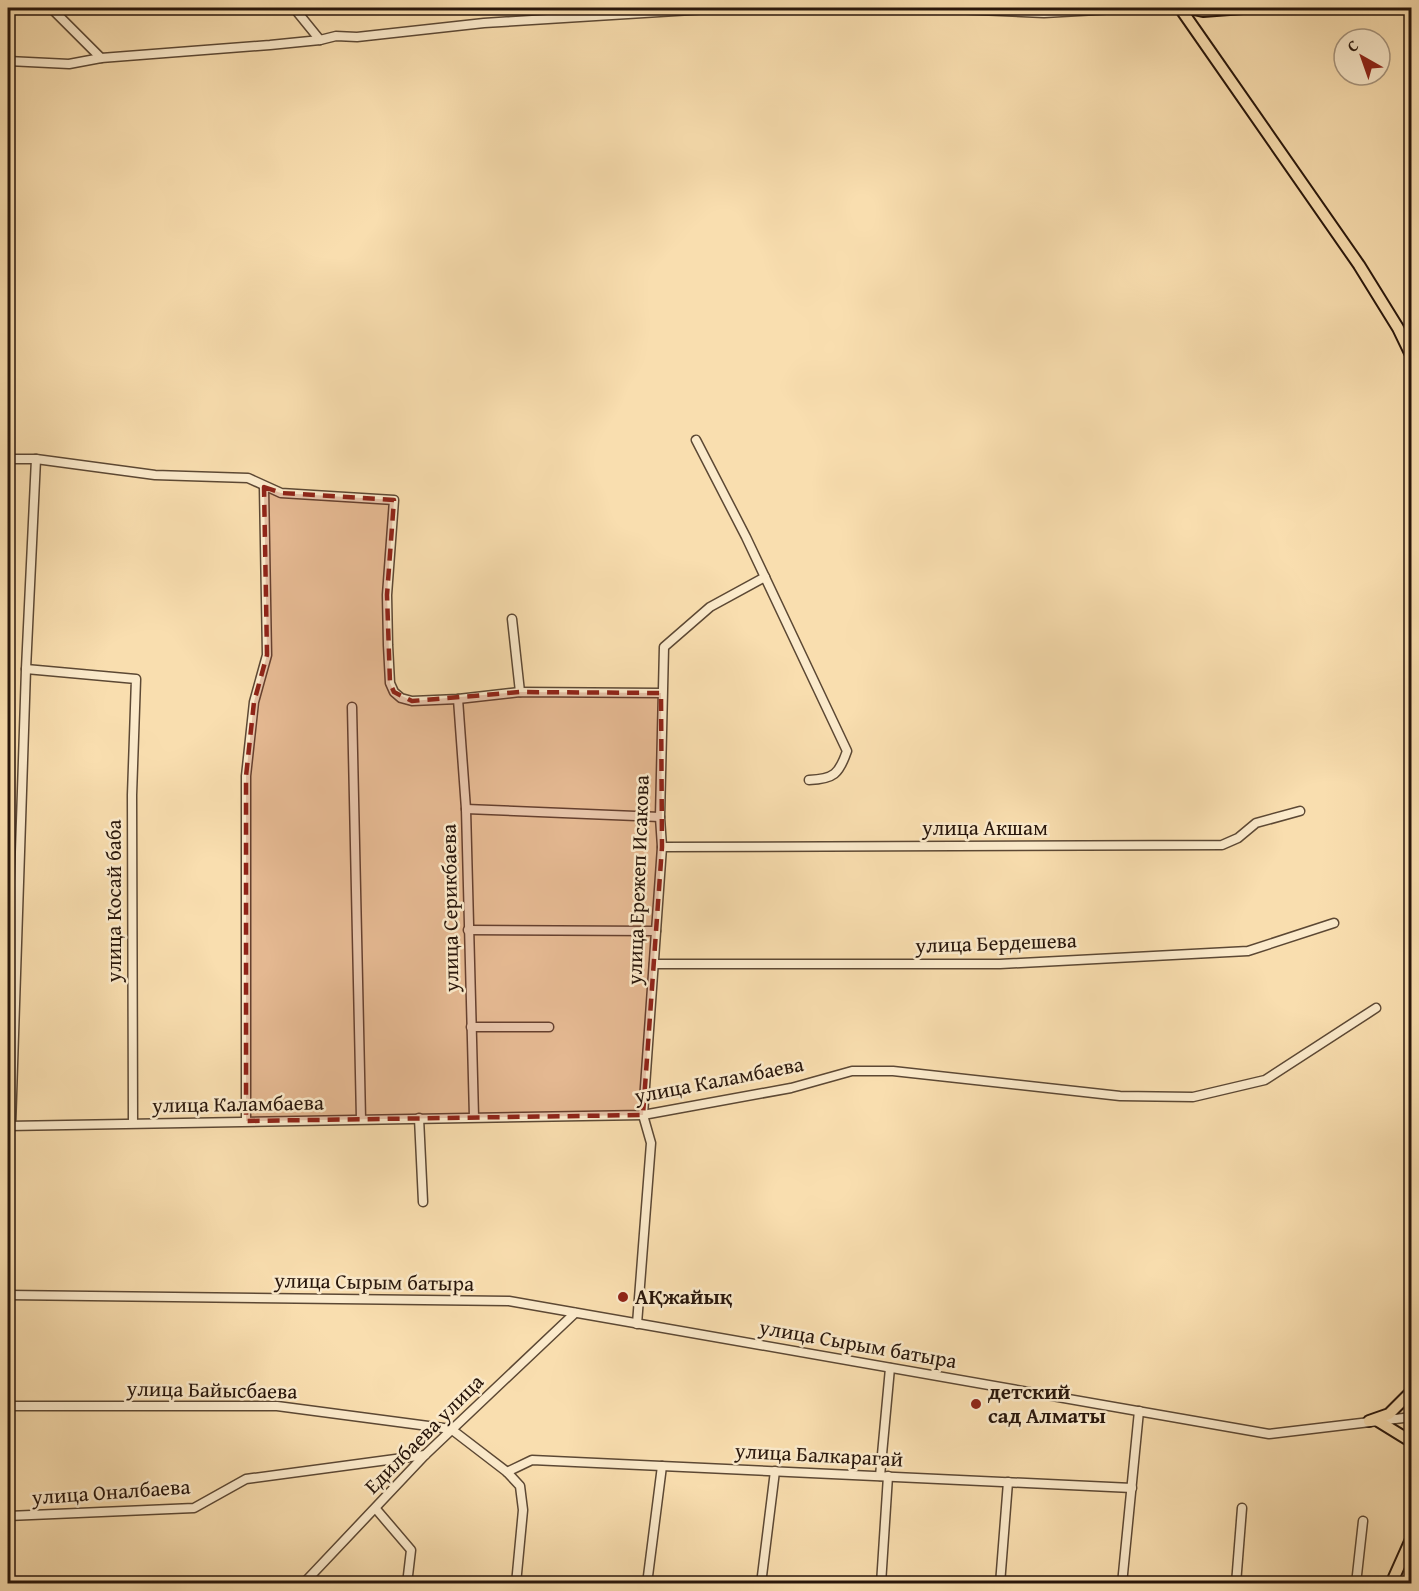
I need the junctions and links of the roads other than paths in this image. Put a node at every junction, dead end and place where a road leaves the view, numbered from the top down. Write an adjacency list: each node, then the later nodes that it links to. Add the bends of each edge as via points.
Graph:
1 (51, 8): 10 (street)
2 (294, 8): 9 (street)
3 (724, 8): 9 (street, via 484,23)
4 (931, 8): 5 (street, via 1044,13)
5 (1133, 8)
6 (1180, 8): 12 (main road, via 1359,265)
7 (1190, 8): 8 (main road)
8 (1243, 8)
9 (320, 40): 10 (street)
10 (101, 58): 11 (street, via 69,64)
11 (8, 61)
12 (1412, 357)
13 (696, 440): 17 (street)
14 (8, 459): 15 (street)
15 (36, 459): 16 (street, via 155,475 248,478); 19 (street)
16 (264, 487): 22 (street, via 281,493 394,500 387,594 390,683 401,698 412,701); 40 (street, via 267,655 254,702 246,776)
17 (765, 577): 21 (street, улица Ережеп Исакова, via 710,607 664,647); 24 (street, via 848,751 841,770 826,779)
18 (512, 619): 20 (street)
19 (26, 669): 41 (street, улица Косай баба, via 136,679 132,795); 42 (street)
20 (520, 692): 21 (street); 22 (street)
21 (662, 693): 27 (street, улица Ережеп Исакова)
22 (458, 699): 25 (street, улица Серикбаева)
23 (352, 707): 39 (street)
24 (809, 780)
25 (466, 808): 27 (street); 30 (street, улица Серикбаева)
26 (1300, 811): 28 (street, улица Акшам, via 1256,823 1222,845)
27 (660, 817): 28 (street, улица Ережеп Исакова)
28 (662, 847): 31 (street, улица Ережеп Исакова)
29 (1334, 923): 32 (street, улица Бердешева, via 1248,951 1000,964)
30 (468, 930): 31 (street); 35 (street, улица Серикбаева)
31 (656, 931): 32 (street, улица Ережеп Исакова)
32 (654, 964): 36 (street, улица Ережеп Исакова)
33 (1376, 1008): 36 (street, улица Каламбаева, via 1265,1080 1193,1097 1120,1096 893,1071 852,1071 791,1088)
34 (549, 1026): 35 (street)
35 (471, 1027): 37 (street, улица Серикбаева)
36 (643, 1115): 37 (street, улица Каламбаева); 46 (street, улица Ережеп Исакова, via 651,1143)
37 (474, 1117): 38 (street, улица Каламбаева)
38 (419, 1118): 39 (street, улица Каламбаева); 43 (street)
39 (361, 1119): 40 (street, улица Каламбаева)
40 (246, 1122): 41 (street, улица Каламбаева)
41 (133, 1124): 42 (street, улица Каламбаева)
42 (9, 1126)
43 (423, 1202)
44 (8, 1295): 45 (street, улица Сырым батыра, via 509,1302)
45 (574, 1313): 46 (street, улица Сырым батыра); 53 (street, Едилбаева улица)
46 (637, 1324): 47 (street, улица Сырым батыра)
47 (890, 1368): 50 (street, улица Сырым батыра); 59 (street)
48 (1412, 1391): 52 (main road, via 1389,1414)
49 (8, 1406): 53 (street, улица Байысбаева, via 277,1406)
50 (1139, 1411): 52 (street, улица Сырым батыра, via 1269,1434); 61 (street)
51 (1412, 1417): 52 (street, улица Сырым батыра)
52 (1373, 1421): 54 (main road)
53 (451, 1429): 55 (street, Едилбаева улица); 58 (street)
54 (1412, 1442)
55 (424, 1455): 63 (street, Едилбаева улица); 64 (street, улица Оналбаева, via 246,1479 194,1508)
56 (662, 1466): 57 (street, улица Балкарагай); 58 (street, улица Балкарагай, via 532,1460); 70 (street)
57 (775, 1471): 59 (street, улица Балкарагай); 71 (street)
58 (507, 1472): 69 (street, via 520,1486 523,1510)
59 (884, 1476): 60 (street, улица Балкарагай); 72 (street)
60 (1008, 1482): 61 (street, улица Балкарагай); 73 (street)
61 (1132, 1488): 74 (street)
62 (1242, 1508): 75 (street)
63 (376, 1509): 67 (street, Едилбаева улица); 68 (street, via 411,1550)
64 (8, 1516)
65 (1363, 1521): 76 (street)
66 (1412, 1537): 77 (main road)
67 (303, 1584)
68 (407, 1584)
69 (516, 1584)
70 (647, 1584)
71 (761, 1584)
72 (881, 1584)
73 (1000, 1584)
74 (1122, 1584)
75 (1236, 1584)
76 (1356, 1584)
77 (1391, 1584)

